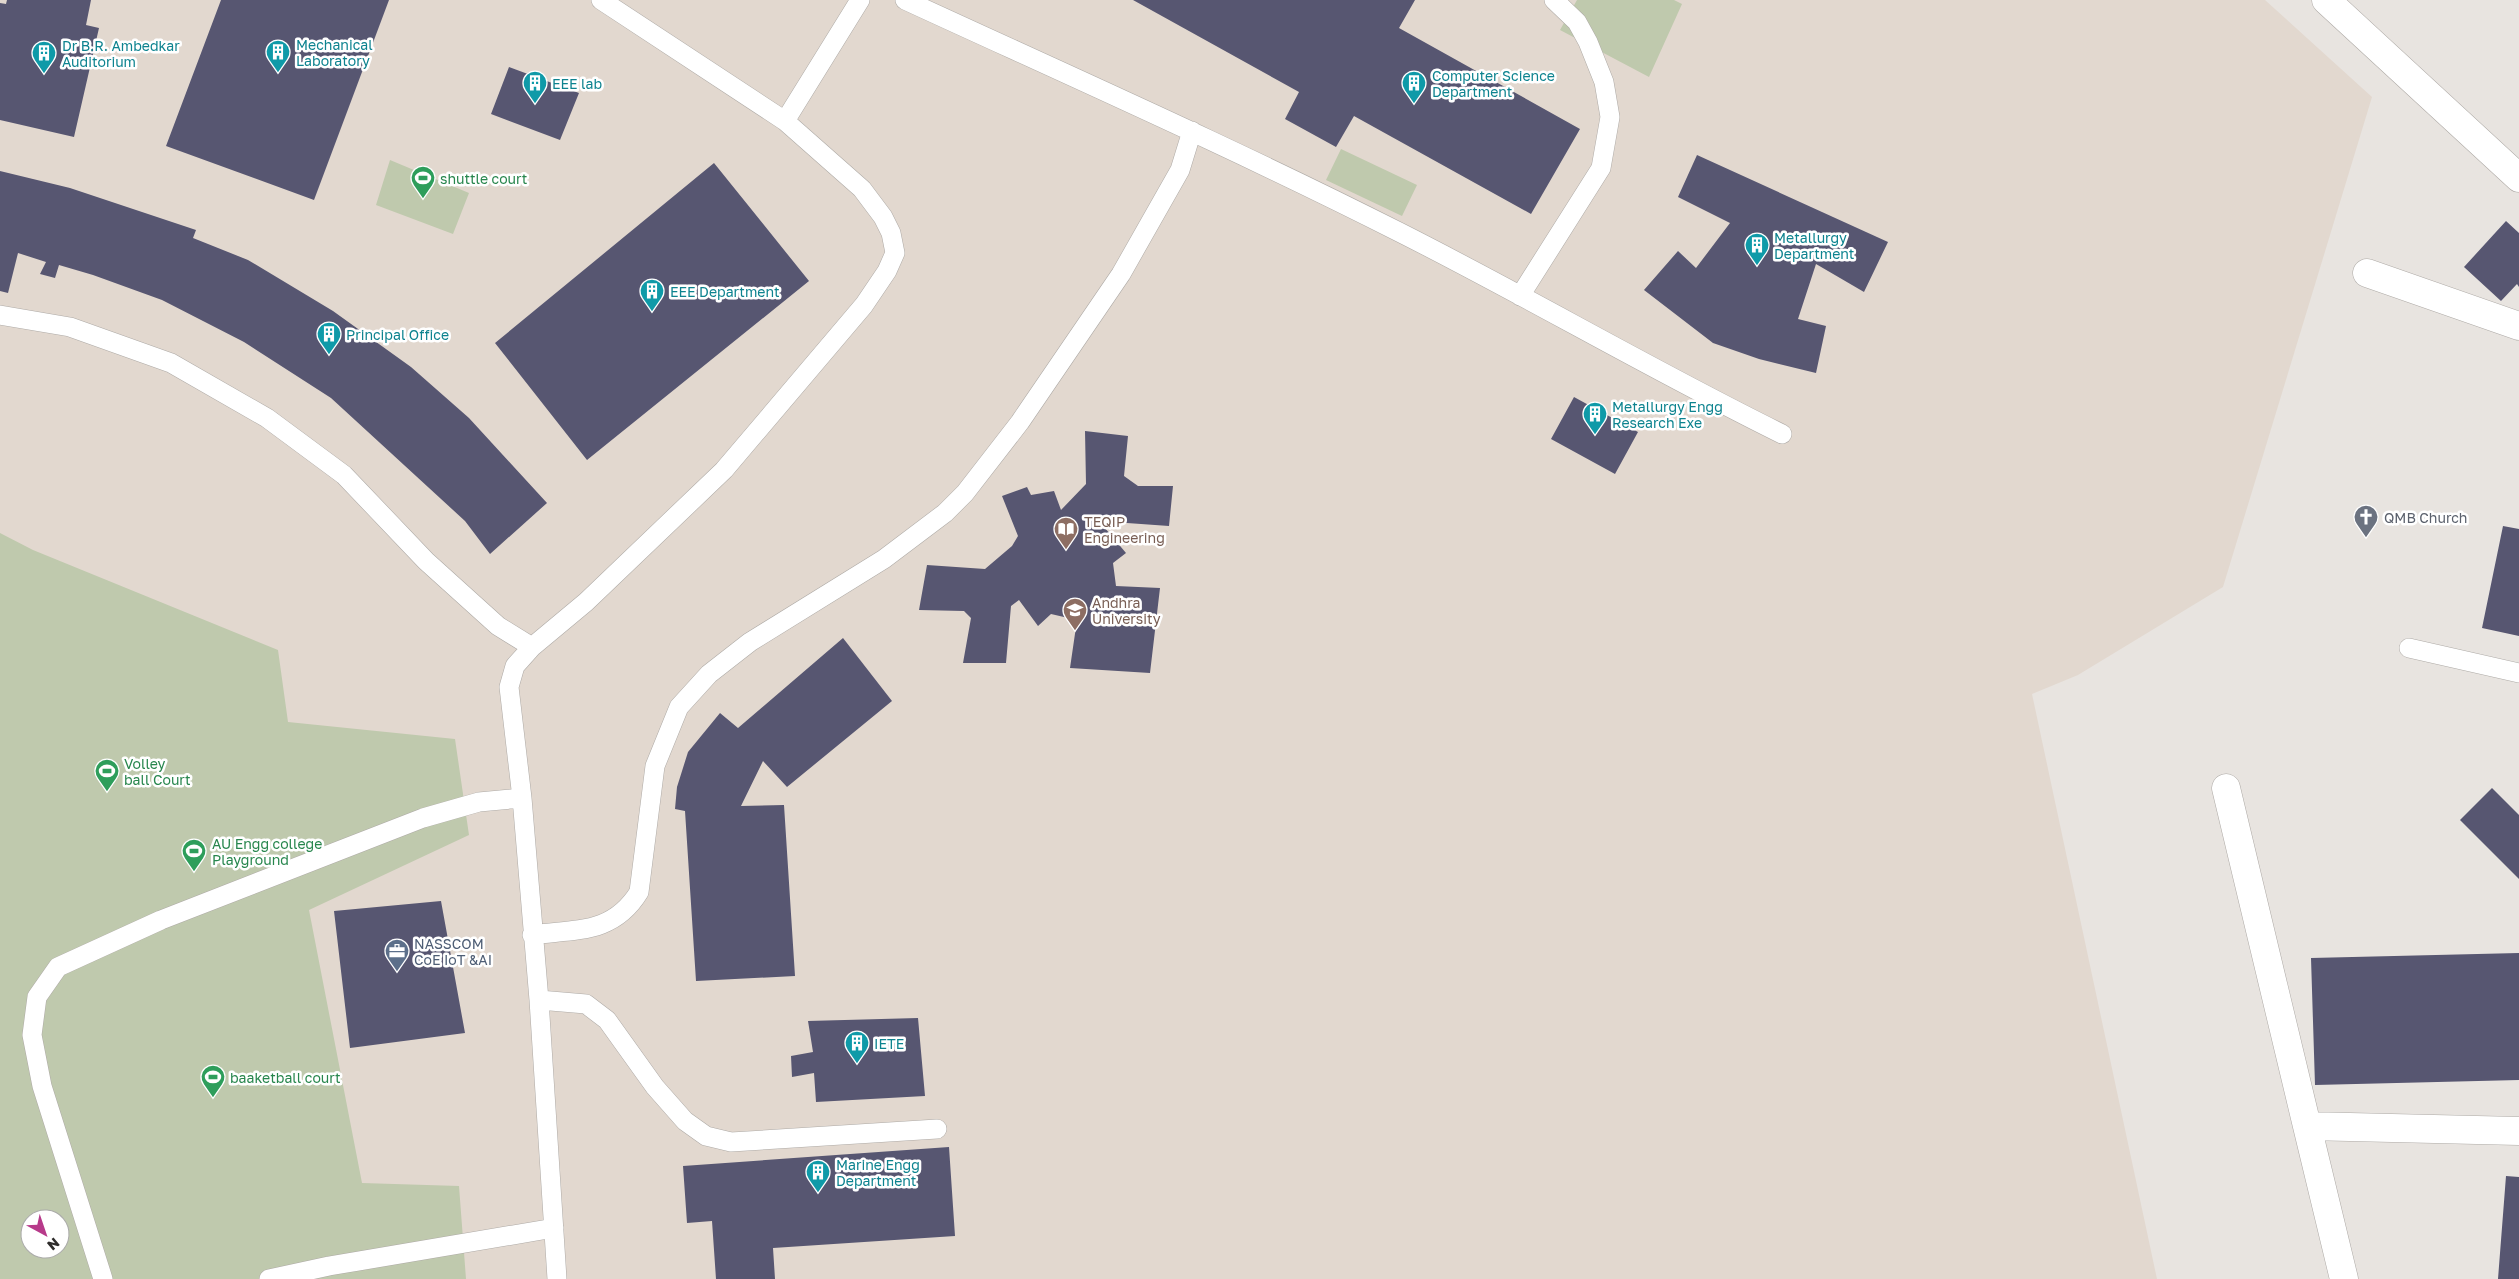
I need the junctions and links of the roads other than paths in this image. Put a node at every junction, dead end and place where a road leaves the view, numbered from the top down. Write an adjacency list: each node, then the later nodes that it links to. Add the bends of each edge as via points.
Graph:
1 (601, 0): 6 (lane)
2 (860, 0): 6 (lane)
3 (905, 0): 7 (lane)
4 (1554, 0): 10 (lane, via 1577,22 1588,42 1604,82 1610,117 1602,168)
5 (2326, 0): 8 (street)
6 (785, 121): 14 (lane, via 862,189 883,216 891,233 894,253 887,271 834,343 724,470 586,602)
7 (1192, 131): 10 (lane, via 1399,232); 19 (lane, via 1180,170 1120,274 1020,422 965,493 946,513 884,559 750,642 709,674 679,707 655,766 639,892 630,907 607,924)
8 (2519, 178)
9 (2367, 273): 12 (street)
10 (1520, 296): 13 (lane)
11 (0, 315): 14 (lane, via 70,327 171,363 267,418 344,475 426,561 498,626)
12 (2519, 326)
13 (1782, 434)
14 (532, 647): 18 (lane, via 515,666 509,687)
15 (2409, 648): 16 (lane)
16 (2519, 673)
17 (2226, 788): 21 (street)
18 (522, 798): 19 (lane); 25 (lane, via 479,802 423,818 161,920 58,967 37,997 32,1035 42,1086)
19 (532, 935): 20 (lane)
20 (539, 1000): 22 (lane, via 586,1004 607,1020 655,1088 685,1121 706,1136 731,1142); 24 (lane)
21 (2307, 1126): 23 (street); 28 (street)
22 (937, 1129)
23 (2519, 1131)
24 (554, 1228): 26 (lane); 27 (lane)
25 (103, 1279)
26 (269, 1279)
27 (557, 1279)
28 (2344, 1279)

